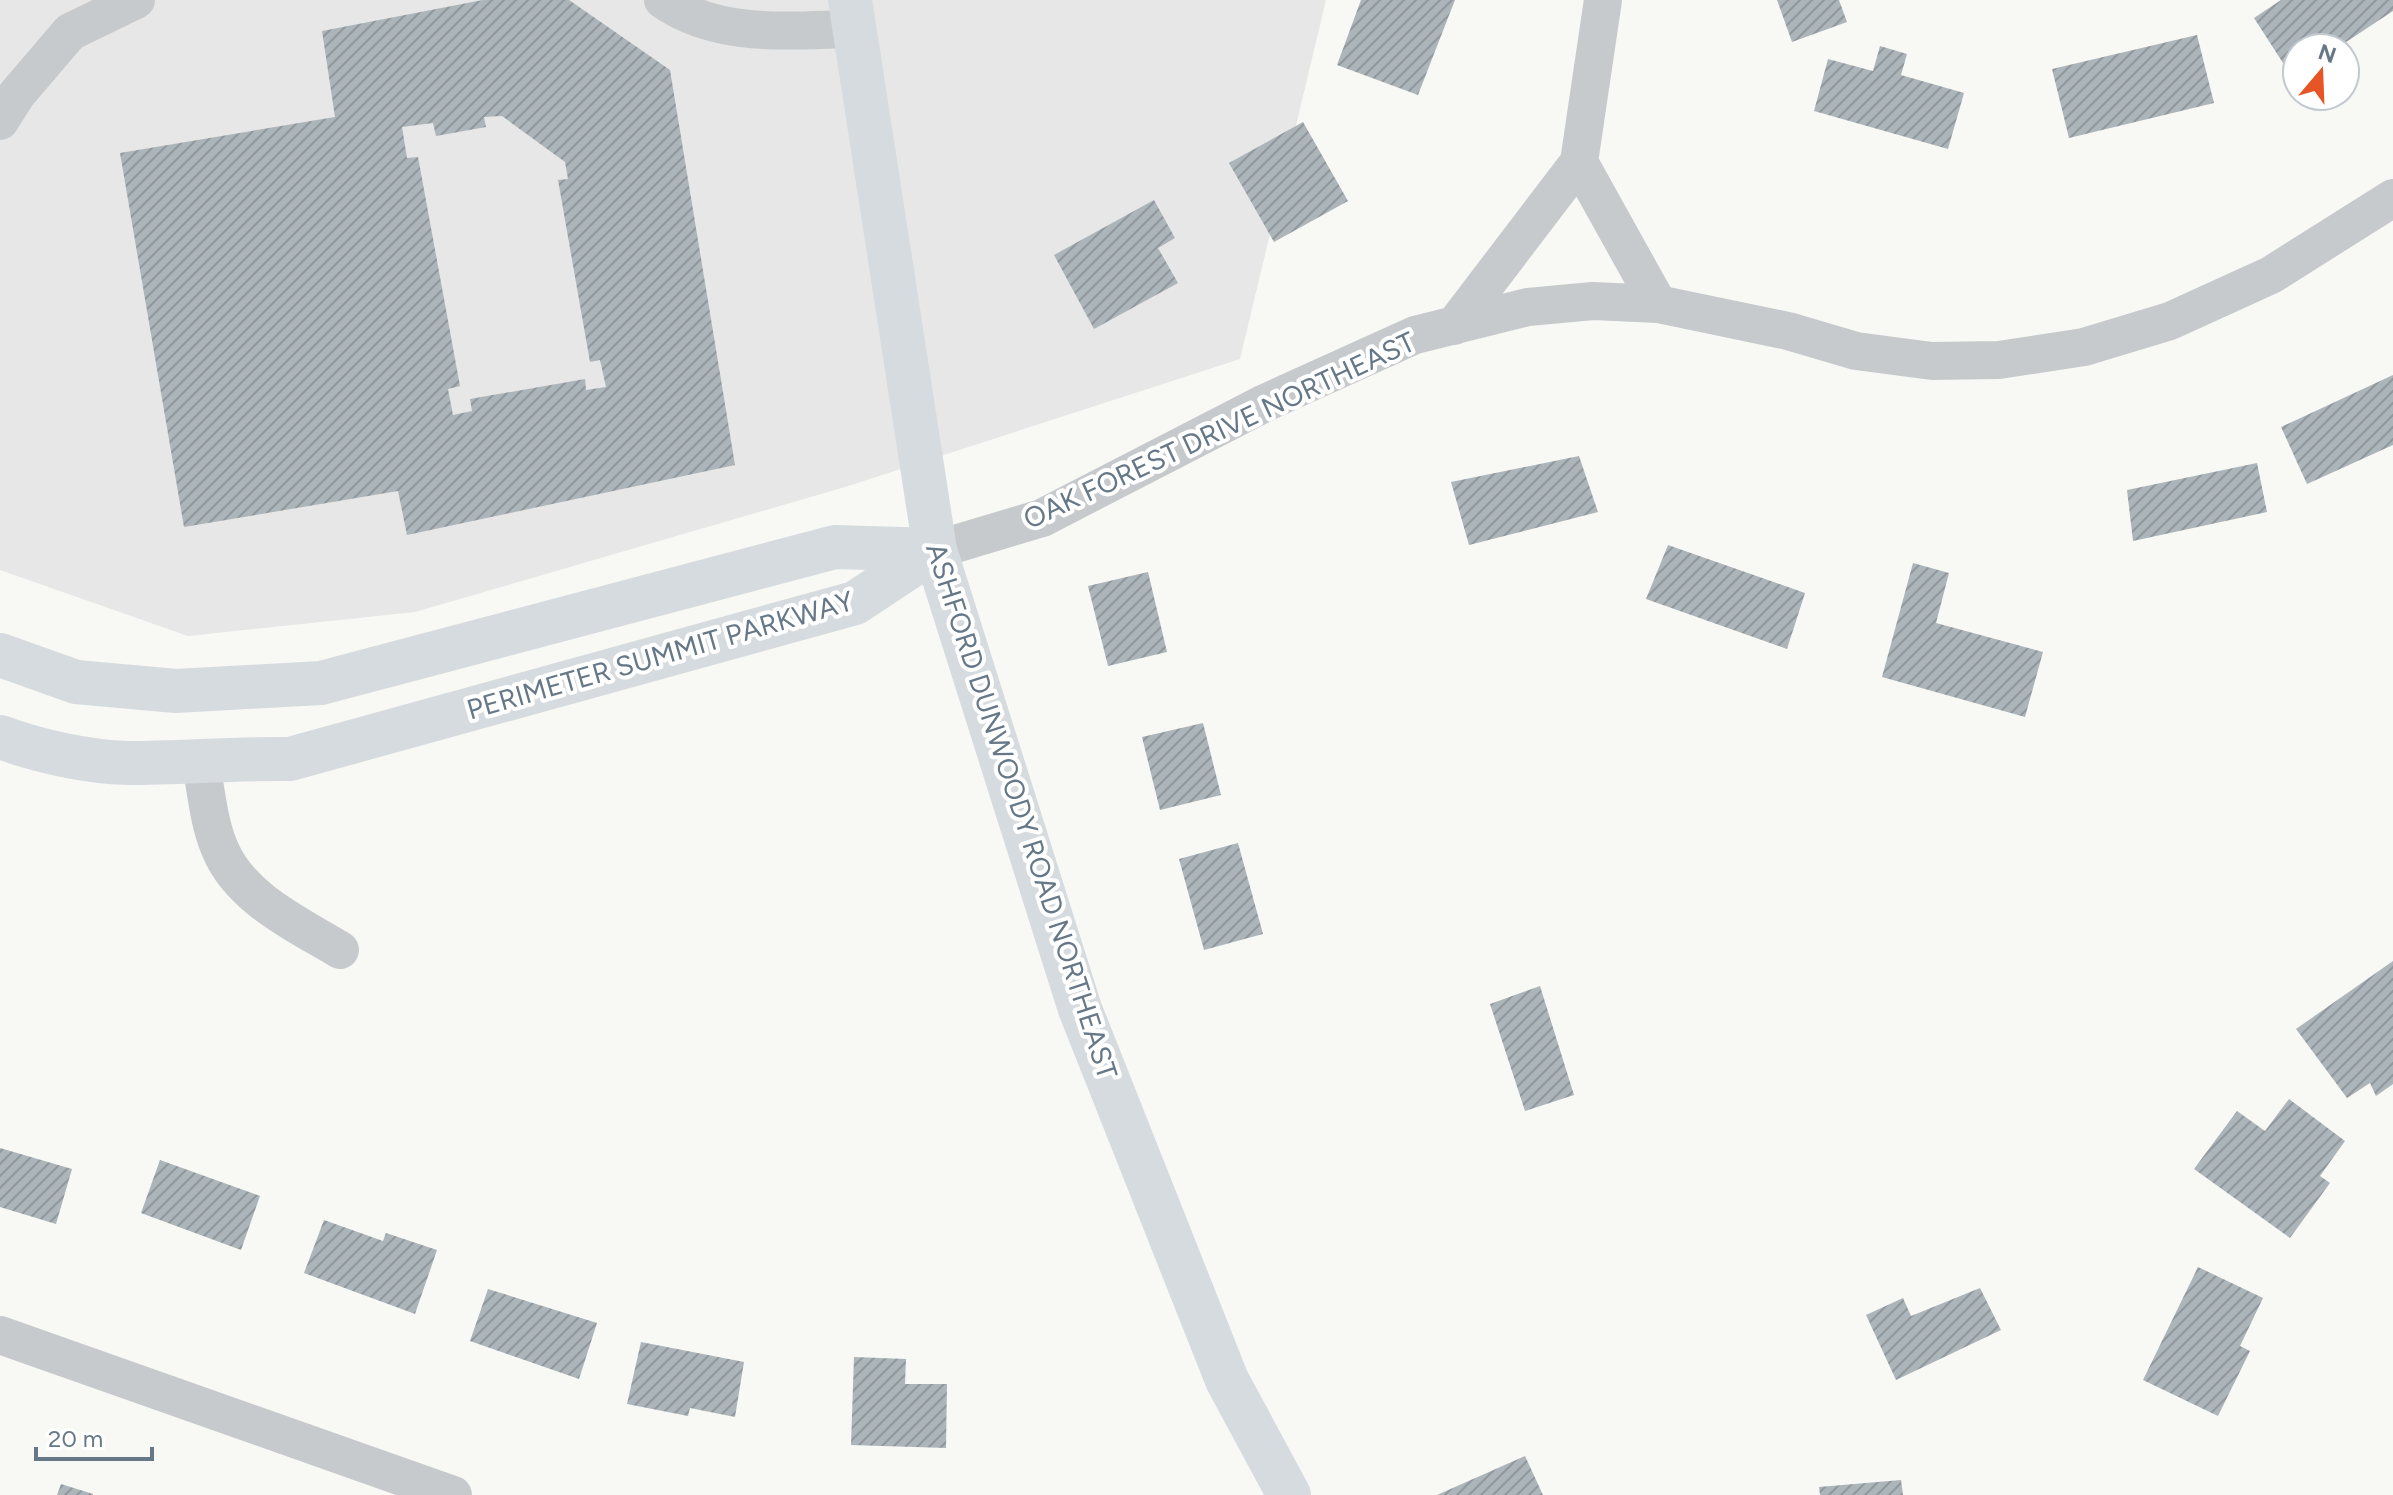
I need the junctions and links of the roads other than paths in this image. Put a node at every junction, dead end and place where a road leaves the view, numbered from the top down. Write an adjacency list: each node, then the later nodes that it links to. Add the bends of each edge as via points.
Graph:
1 (136, 0): 5 (street, via 70,32)
2 (663, 0): 4 (street, via 684,15 750,31)
3 (1603, 0): 6 (street)
4 (852, 14): 10 (main road, ASHFORD DUNWOODY ROAD NORTHEAST)
5 (0, 121)
6 (1579, 162): 8 (street); 9 (street)
7 (2393, 198): 8 (street, OAK FOREST DRIVE NORTHEAST, via 2271,275 2170,321 2084,347 1999,360 1932,361 1856,351)
8 (1658, 304): 9 (street, OAK FOREST DRIVE NORTHEAST, via 1593,301 1528,307)
9 (1454, 326): 10 (street, OAK FOREST DRIVE NORTHEAST, via 1415,335 1265,403 1042,518)
10 (935, 550): 11 (main road, PERIMETER SUMMIT PARKWAY, via 835,547 321,683 176,691 76,682); 13 (main road, PERIMETER SUMMIT PARKWAY, via 855,603 760,631 290,759); 17 (main road, ASHFORD DUNWOODY ROAD NORTHEAST, via 1080,1009 1227,1380)
11 (0, 655)
12 (0, 737): 13 (main road, PERIMETER SUMMIT PARKWAY, via 28,747 126,763)
13 (200, 759): 14 (street, via 219,849 243,884)
14 (340, 950)
15 (0, 1335): 16 (street)
16 (453, 1495)
17 (1289, 1495)

